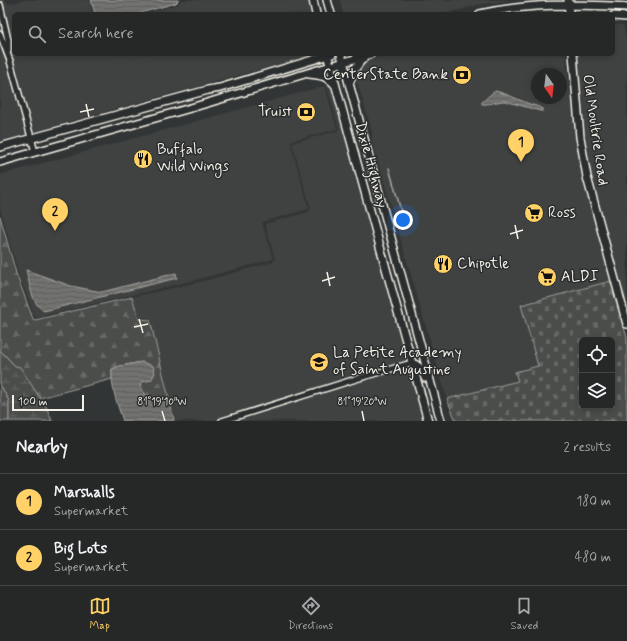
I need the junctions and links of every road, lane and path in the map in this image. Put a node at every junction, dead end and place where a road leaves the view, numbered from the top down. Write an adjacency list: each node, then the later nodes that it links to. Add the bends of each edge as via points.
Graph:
1 (313, 0): 7 (main road)
2 (327, 0): 8 (main road)
3 (331, 0): 8 (main road)
4 (568, 2): 6 (main road); 9 (main road); 10 (main road)
5 (0, 5): 14 (street, via 8,40)
6 (627, 7)
7 (316, 12)
8 (331, 12)
9 (491, 12)
10 (569, 12)
11 (615, 16): 12 (main road)
12 (627, 17)
13 (0, 34): 14 (street)
14 (8, 56): 30 (street)
15 (313, 56): 22 (main road)
16 (323, 56): 22 (main road)
17 (329, 56): 24 (main road, Dixie Highway)
18 (341, 56): 23 (main road, Dixie Highway)
19 (364, 56): 23 (main road)
20 (367, 56): 26 (main road, via 356,66)
21 (573, 56): 35 (main road, Old Moultrie Road, via 580,137 587,177)
22 (307, 61): 28 (main road)
23 (343, 63): 24 (main road); 26 (main road, Dixie Highway)
24 (330, 66): 25 (main road); 27 (main road, Dixie Highway)
25 (303, 74): 27 (main road, via 322,75); 29 (main road)
26 (349, 84): 36 (main road, Dixie Highway)
27 (336, 87): 34 (main road, Dixie Highway)
28 (220, 88): 29 (main road, via 218,95); 30 (main road)
29 (194, 106): 32 (main road)
30 (31, 139): 31 (main road); 32 (street)
31 (0, 147)
32 (35, 152): 33 (main road)
33 (0, 162)
34 (386, 269): 37 (main road, via 392,275 413,354); 38 (main road, Dixie Highway)
35 (627, 324)
36 (421, 346): 37 (main road); 43 (main road, Dixie Highway)
37 (420, 358): 38 (main road)
38 (412, 363): 39 (main road, Dixie Highway); 40 (street); 43 (main road, via 419,366 423,372)
39 (420, 394): 41 (main road, Dixie Highway); 42 (main road, via 424,398)
40 (222, 421)
41 (428, 421)
42 (432, 421)
43 (440, 421)

